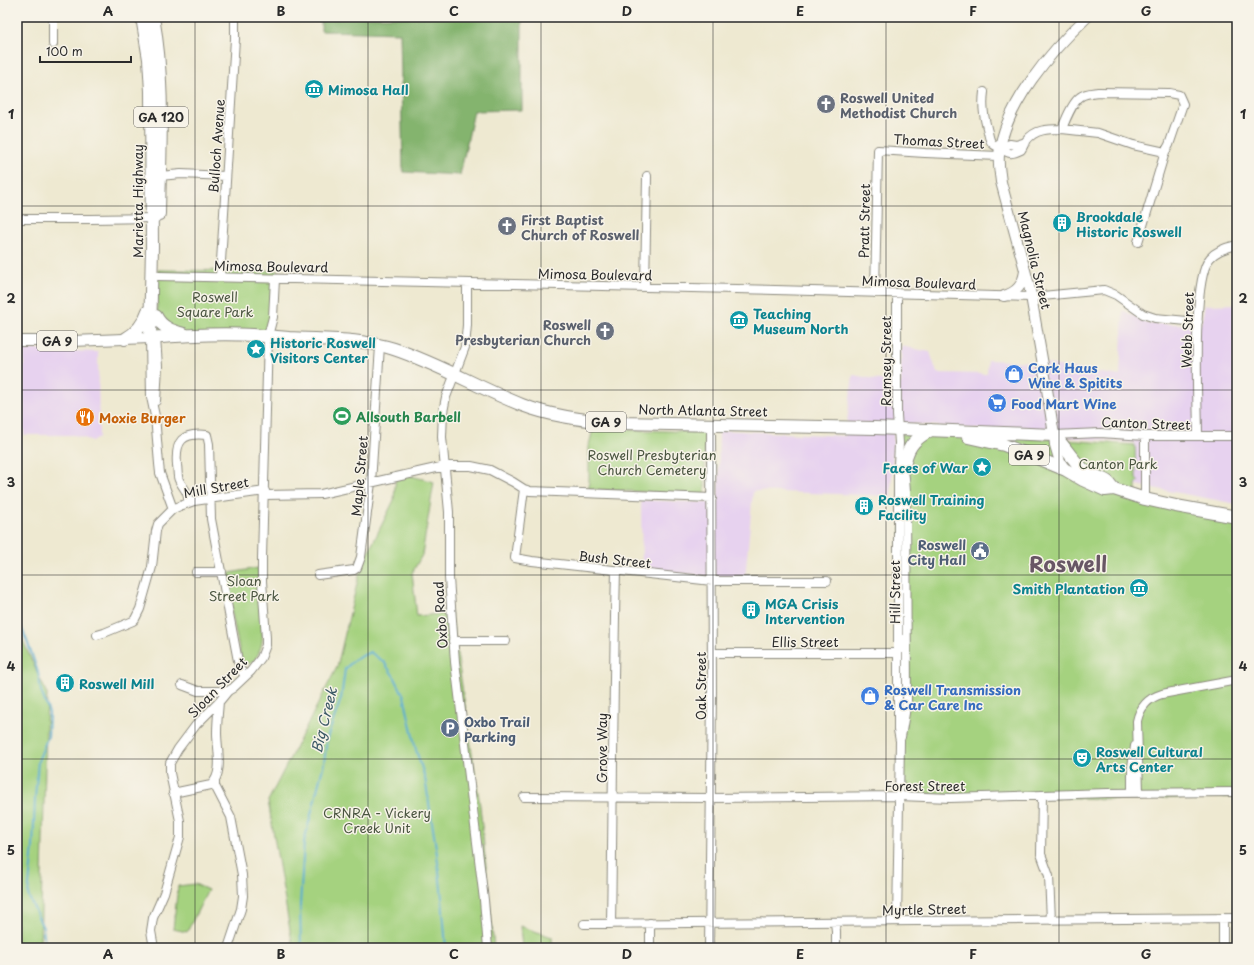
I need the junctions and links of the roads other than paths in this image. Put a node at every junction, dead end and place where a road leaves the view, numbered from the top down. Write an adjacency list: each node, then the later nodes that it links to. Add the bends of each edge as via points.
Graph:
1 (53, 17): 6 (street)
2 (142, 17): 15 (highway, Marietta Highway / GA 120, via 149,59)
3 (153, 17): 12 (highway, Marietta Highway / GA 120, via 160,73)
4 (235, 17): 13 (street, Bulloch Avenue)
5 (1087, 17): 10 (main road, Magnolia Street, via 1040,68 1021,96 1006,125)
6 (53, 44)
7 (984, 92): 10 (street, via 983,114 990,140)
8 (1062, 129): 10 (street, Thomas Street, via 1045,129 1026,142 1010,144); 11 (street, via 1098,133); 11 (street, via 1065,119 1079,98 1088,93 1179,95 1183,104)
9 (878, 150): 10 (street, Thomas Street, via 925,154); 25 (street, Pratt Street)
10 (1000, 152): 19 (main road, Magnolia Street, via 999,169)
11 (1165, 152): 17 (street)
12 (160, 176): 13 (street); 15 (highway, Marietta Highway / GA 120)
13 (226, 176): 21 (street, Bulloch Avenue)
14 (647, 176): 24 (street)
15 (155, 218): 16 (street); 20 (highway, Marietta Highway / GA 120); 29 (highway, Marietta Highway / GA 120)
16 (17, 219)
17 (1138, 242)
18 (1237, 245): 31 (street, Webb Street, via 1217,252 1205,267 1200,288)
19 (1025, 269): 27 (main road, via 1019,288); 28 (main road, Magnolia Street)
20 (158, 276): 21 (street, Mimosa Boulevard); 30 (highway, Marietta Highway / GA 120)
21 (220, 277): 22 (street, Mimosa Boulevard)
22 (275, 278): 23 (street, Mimosa Boulevard); 33 (street, Sloan Street, via 274,317)
23 (467, 282): 24 (street, Mimosa Boulevard); 38 (street, Oxbo Road, via 465,347)
24 (645, 287): 25 (street, Mimosa Boulevard)
25 (875, 293): 26 (street, Mimosa Boulevard)
26 (897, 293): 27 (street, Mimosa Boulevard); 40 (street, Ramsey Street)
27 (1004, 296): 28 (street, Mimosa Boulevard)
28 (1032, 297): 31 (street, Mimosa Boulevard, via 1104,290 1116,295 1148,317); 42 (main road, Magnolia Street)
29 (151, 300): 34 (highway, Marietta Highway / GA 120); 35 (highway, via 145,321 137,331)
30 (156, 316): 32 (highway, via 161,324); 34 (highway, Marietta Highway)
31 (1198, 322): 44 (street, Webb Street)
32 (188, 336): 33 (highway, North Atlanta Street / GA 9); 34 (highway, North Atlanta Street / GA 9)
33 (268, 336): 37 (highway, North Atlanta Street / GA 9, via 351,340); 53 (street, Sloan Street)
34 (153, 338): 35 (main road, GA 9); 58 (street, Mill Street, via 158,366 155,416 157,450 160,473)
35 (125, 339): 36 (main road, GA 9)
36 (17, 341)
37 (380, 346): 38 (highway, North Atlanta Street / GA 9, via 420,358); 50 (street, Maple Street)
38 (455, 374): 39 (highway, North Atlanta Street / GA 9, via 523,406 569,418 607,422); 47 (street, Oxbo Road, via 447,391 443,412)
39 (711, 424): 40 (highway, North Atlanta Street / GA 9); 55 (street, Oak Street)
40 (898, 428): 41 (highway, North Atlanta Street / GA 9); 46 (street, Hill Street)
41 (936, 430): 42 (highway, North Atlanta Street / GA 9); 48 (highway, via 911,445 905,459); 49 (highway, GA 9, via 1004,445)
42 (1054, 434): 43 (street, Canton Street, via 1100,433); 49 (main road, Magnolia Street, via 1057,453); 52 (highway, GA 9, via 1082,468 1108,482)
43 (1145, 436): 44 (street, Canton Street); 56 (street)
44 (1198, 436): 45 (street, Canton Street)
45 (1237, 436)
46 (899, 443): 48 (street, Hill Street); 70 (street, Hill Street)
47 (445, 466): 50 (street, Mill Street); 51 (street, Mill Street, via 471,466 490,470); 67 (street, Oxbo Road)
48 (904, 470): 76 (street, Hill Street, via 907,701)
49 (1066, 470): 52 (highway, GA 9, via 1105,490)
50 (372, 483): 53 (street, Mill Street, via 321,494); 63 (street, Maple Street, via 363,550 357,568)
51 (524, 489): 55 (street); 60 (street, Bush Street, via 516,558)
52 (1114, 489): 56 (highway, GA 9)
53 (265, 493): 54 (street, Mill Street); 71 (street, Sloan Street, via 262,581 266,646 261,658)
54 (211, 498): 57 (street, Mill Street); 57 (street, via 207,435 189,435 180,441 177,460 179,480 189,495); 62 (street, via 211,519)
55 (712, 498): 64 (street, Oak Street)
56 (1145, 499): 59 (highway, GA 9)
57 (188, 503): 58 (street, Mill Street)
58 (173, 509): 66 (street, Mill Street, via 158,524 152,567 135,619)
59 (1237, 517)
60 (616, 571): 64 (street, Bush Street); 84 (street, Grove Way)
61 (196, 572): 62 (street)
62 (222, 572): 71 (street, via 238,661)
63 (318, 575)
64 (712, 581): 65 (street, Bush Street); 69 (street, Oak Street)
65 (827, 581)
66 (97, 634)
67 (453, 641): 68 (street); 97 (street, Oxbo Road)
68 (506, 641)
69 (712, 653): 70 (street, Ellis Street); 85 (street, Oak Street)
70 (898, 653): 76 (street, Hill Street)
71 (245, 676): 74 (street, Sloan Street)
72 (1237, 680): 80 (street, via 1162,694 1145,704 1137,721)
73 (182, 685): 74 (street, via 198,691)
74 (228, 691): 75 (street, Sloan Street)
75 (219, 702): 77 (street, via 219,762); 78 (street, Sloan Street, via 196,725 173,756 170,768)
76 (900, 741): 82 (street, Hill Street)
77 (215, 781): 78 (street, via 211,785); 96 (street, via 231,817 242,875 241,909)
78 (173, 792): 95 (street, Sloan Street, via 180,821 180,837 164,893 153,918 151,931)
79 (1237, 792): 80 (street, Forest Street)
80 (1136, 793): 81 (street, Forest Street)
81 (1042, 795): 82 (street, Forest Street, via 950,798); 88 (street, via 1041,854 1049,878)
82 (899, 796): 85 (street, Forest Street); 89 (street, Hill Street)
83 (524, 797): 84 (street, Forest Street)
84 (613, 798): 85 (street, Forest Street); 94 (street, Grove Way)
85 (710, 798): 90 (street, Oak Street)
86 (1223, 918): 87 (street, Myrtle Street); 88 (street, Myrtle Street); 101 (street)
87 (1237, 918)
88 (1051, 920): 89 (street, Myrtle Street)
89 (897, 921): 91 (street, Myrtle Street)
90 (709, 922): 91 (street, Myrtle Street); 92 (street, Myrtle Street); 99 (street, Oak Street)
91 (835, 922): 100 (street)
92 (650, 923): 94 (street, Myrtle Street); 98 (street)
93 (584, 924): 94 (street, Myrtle Street)
94 (611, 924)
95 (154, 948)
96 (228, 948)
97 (488, 948)
98 (650, 948)
99 (709, 948)
100 (836, 948)
101 (1223, 948)

